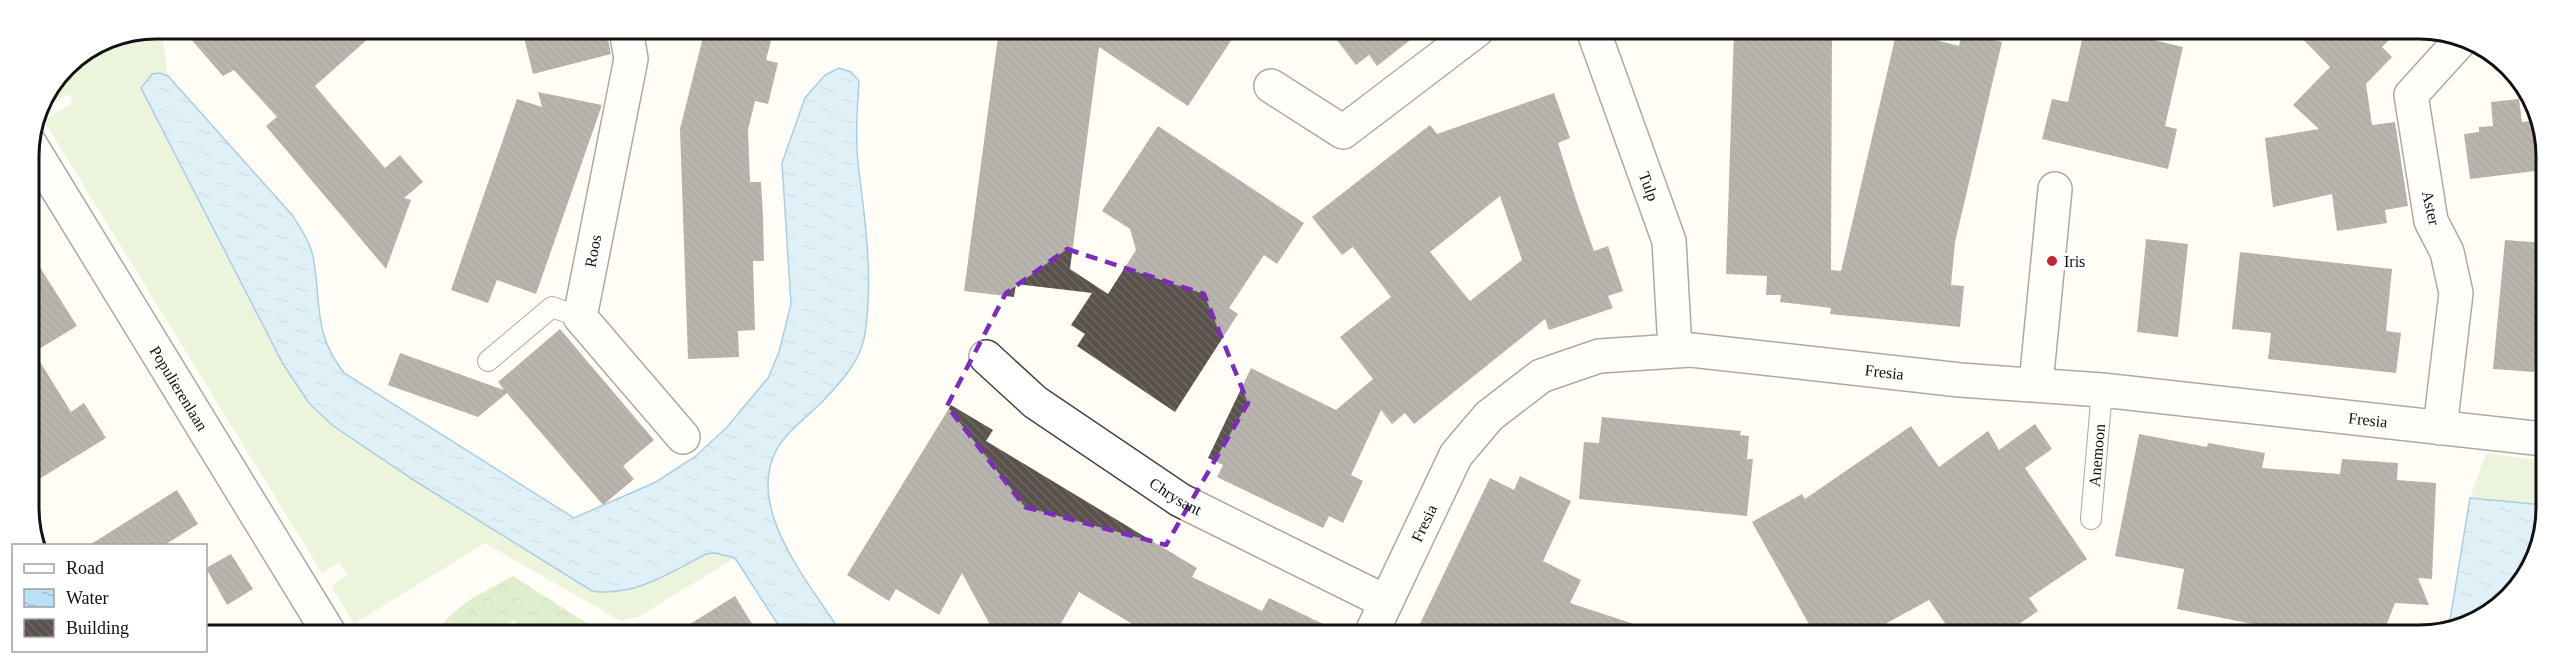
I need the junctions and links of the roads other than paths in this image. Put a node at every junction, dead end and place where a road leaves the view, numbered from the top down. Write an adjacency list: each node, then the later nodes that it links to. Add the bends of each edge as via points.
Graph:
1 (628, 39): 8 (street, Roos, via 631,59)
2 (1465, 39): 5 (street, via 1343,132)
3 (1596, 39): 9 (street, Tulp, via 1669,242)
4 (2456, 45): 14 (street, Aster, via 2411,95 2431,221 2447,252 2456,293)
5 (1271, 86)
6 (39, 159): 19 (street, Populierenlaan)
7 (2055, 189): 12 (street)
8 (580, 316): 11 (lane, via 552,307); 15 (street)
9 (1675, 349): 12 (street, Fresia, via 1960,380); 18 (street, Fresia, via 1599,356 1541,376 1489,416 1456,455)
10 (986, 357): 18 (street, Chrysant, via 1035,402 1180,500)
11 (488, 361)
12 (2036, 384): 13 (street, Fresia)
13 (2102, 390): 14 (street, Fresia); 17 (lane, Anemoon)
14 (2440, 428): 16 (street, Fresia)
15 (683, 437)
16 (2536, 438)
17 (2091, 519)
18 (1386, 602): 20 (street, Fresia)
19 (324, 625)
20 (1375, 625)

